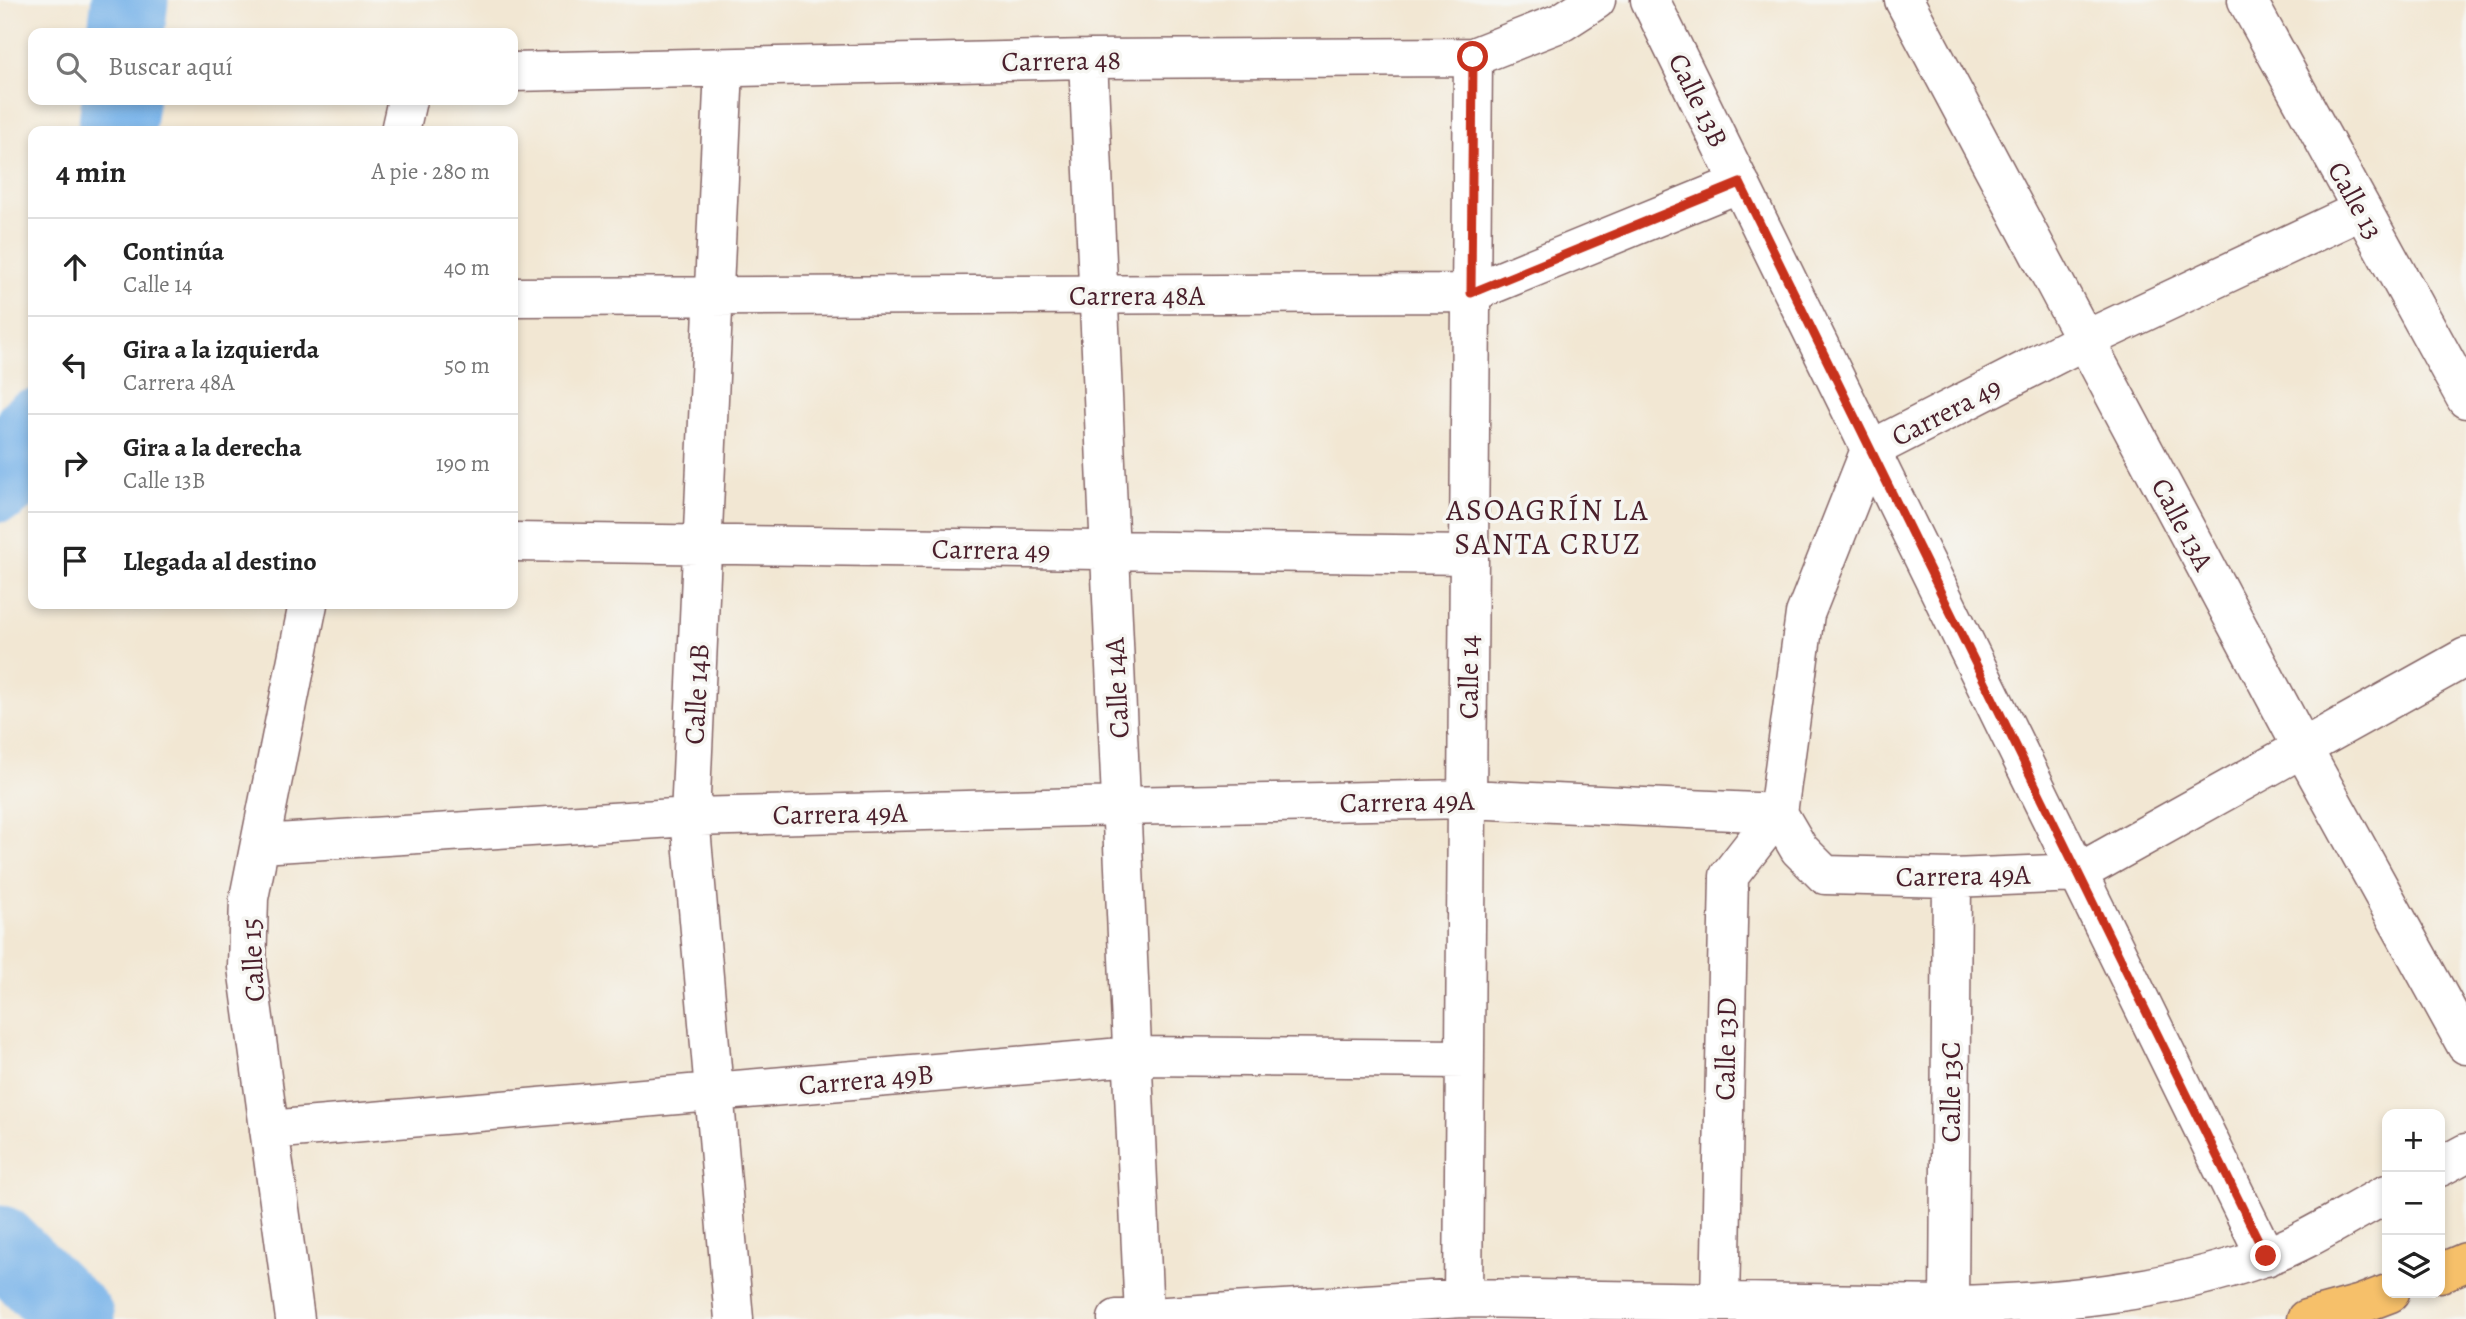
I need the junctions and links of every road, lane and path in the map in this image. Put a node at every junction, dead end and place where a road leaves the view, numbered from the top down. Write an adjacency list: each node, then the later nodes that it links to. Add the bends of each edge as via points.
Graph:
1 (1596, 0): 5 (street, Carrera 48, via 1562,22)
2 (1650, 0): 11 (street, Calle 13B)
3 (1904, 0): 17 (street, Calle 13A)
4 (2247, 0): 12 (street, Calle 13)
5 (1473, 57): 6 (street, Carrera 48); 13 (street, Calle 14)
6 (1088, 59): 7 (street, Carrera 48); 14 (street, Calle 14A)
7 (724, 68): 8 (street, Carrera 48); 16 (street, Calle 14B)
8 (518, 72)
9 (406, 105): 10 (street)
10 (401, 126)
11 (1740, 183): 13 (street, Carrera 48A); 19 (street, Calle 13B)
12 (2361, 210): 17 (street, Carrera 49); 18 (street, Calle 13)
13 (1471, 293): 14 (street, Carrera 48A); 23 (street, Calle 14)
14 (1098, 295): 16 (street, Carrera 48A); 22 (street, Calle 14A)
15 (518, 297): 16 (street, Carrera 48A)
16 (714, 297): 21 (street, Calle 14B)
17 (2085, 340): 19 (street, Carrera 49); 26 (street, Calle 13A)
18 (2466, 399)
19 (1870, 450): 29 (street, Carrera 49, via 1805,614); 32 (street, Calle 13B)
20 (518, 542): 21 (street, Carrera 49)
21 (704, 545): 22 (street, Carrera 49); 30 (street, Calle 14B)
22 (1109, 550): 23 (street, Carrera 49); 28 (street, Calle 14A)
23 (1469, 555): 27 (street, Calle 14)
24 (307, 609): 31 (street, Calle 15)
25 (2466, 657): 26 (street, Carrera 49A)
26 (2303, 749): 32 (street, Carrera 49A); 34 (street, Calle 13A)
27 (1467, 799): 28 (street, Carrera 49A); 29 (street, Carrera 49A); 36 (street, Calle 14)
28 (1121, 806): 30 (street, Carrera 49A); 35 (street, Calle 14A)
29 (1778, 813): 33 (street, Carrera 49A, via 1799,849 1825,875); 47 (street, Calle 13D, via 1729,876)
30 (690, 817): 31 (street, Carrera 49A); 37 (street, Calle 14B)
31 (261, 844): 38 (street, Calle 15, via 249,898 247,967)
32 (2078, 873): 33 (street, Carrera 49A); 42 (street, Calle 13B)
33 (1952, 878): 48 (street, Calle 13C)
34 (2466, 1045)
35 (1133, 1056): 36 (street, Carrera 49B); 37 (street, Carrera 49B); 49 (street, Calle 14A)
36 (1465, 1059): 46 (street, Calle 14)
37 (715, 1092): 38 (street, Carrera 49B); 51 (street, Calle 14B)
38 (270, 1130): 50 (street, Calle 15)
39 (2466, 1153): 40 (street)
40 (2445, 1164)
41 (2382, 1197): 42 (street)
42 (2266, 1256): 48 (street, via 2189,1279 2110,1295 2029,1304)
43 (2466, 1262): 44 (highway)
44 (2445, 1271)
45 (2382, 1296): 52 (highway)
46 (1463, 1298): 47 (street); 49 (street)
47 (1720, 1302): 48 (street)
48 (1949, 1305)
49 (1131, 1318)
50 (295, 1319)
51 (734, 1319)
52 (2306, 1319)

